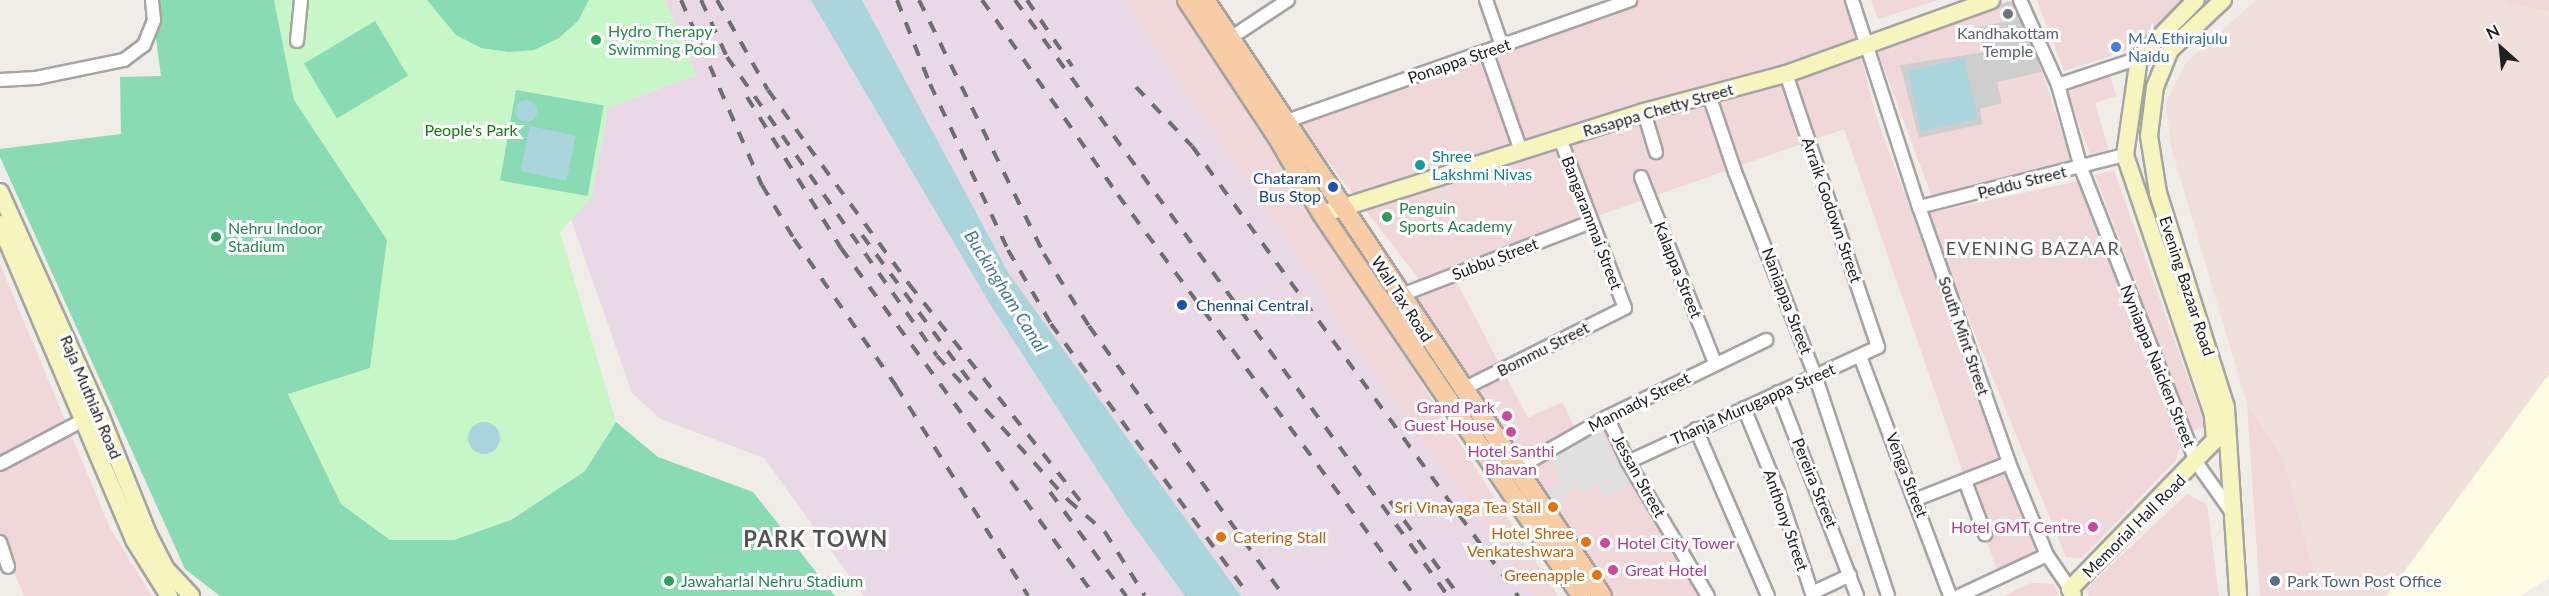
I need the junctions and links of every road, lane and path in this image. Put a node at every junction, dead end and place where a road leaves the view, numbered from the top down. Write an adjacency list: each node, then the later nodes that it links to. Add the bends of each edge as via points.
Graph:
1 (152, 0): 20 (street, via 154,20 144,45 124,60 36,78)
2 (301, 0): 14 (street)
3 (1187, 0): 34 (main road, Wall Tax Road, via 1278,138)
4 (1205, 0): 13 (main road, Wall Tax Road)
5 (1288, 0): 13 (street)
6 (1486, 0): 16 (street)
7 (1630, 0): 16 (street, Ponappa Street)
8 (1852, 0): 15 (street, South Mint Street)
9 (1991, 0): 15 (main road, Rasappa Chetty Street)
10 (2020, 0): 21 (street, Nyniappa Naicken Street)
11 (2196, 0): 18 (main road)
12 (2223, 0): 37 (main road, Evening Bazaar Road, via 2170,50 2155,87 2150,136 2158,193)
13 (1232, 37): 24 (main road, Wall Tax Road)
14 (297, 41)
15 (1867, 45): 19 (main road, Rasappa Chetty Street); 33 (street, South Mint Street)
16 (1502, 46): 17 (street, Ponappa Street)
17 (1486, 51): 24 (street, Ponappa Street); 26 (street)
18 (2139, 58): 21 (street); 28 (main road, Evening Bazaar Road)
19 (1786, 74): 22 (main road, Rasappa Chetty Street); 42 (street, Arraik Godown Street)
20 (0, 80)
21 (2058, 85): 29 (street, Nyniappa Naicken Street)
22 (1709, 95): 23 (main road, Rasappa Chetty Street); 45 (street, Naniappa Street)
23 (1644, 112): 25 (main road, Rasappa Chetty Street); 27 (street)
24 (1287, 121): 32 (main road, Wall Tax Road)
25 (1560, 139): 26 (main road, Rasappa Chetty Street); 35 (street, Bangarammai Street)
26 (1521, 152): 32 (main road, Rasappa Chetty Street)
27 (1656, 152)
28 (2125, 155): 29 (street, Peddu Street); 38 (main road, Evening Bazaar Road)
29 (2081, 168): 33 (street, Peddu Street); 55 (street, Nyniappa Naicken Street)
30 (1641, 177): 44 (street, Kalappa Street)
31 (0, 192): 49 (main road, Raja Muthiah Road)
32 (1343, 207): 34 (main road, Rasappa Chetty Street); 39 (main road, Wall Tax Road)
33 (1919, 207): 56 (street, South Mint Street)
34 (1322, 214): 70 (main road, Wall Tax Road)
35 (1591, 222): 39 (street, Subbu Street); 40 (street, Bangarammai Street)
36 (0, 226): 51 (main road, Raja Muthiah Road)
37 (2178, 258): 38 (main road); 61 (main road, Evening Bazaar Road, via 2226,408)
38 (2161, 264): 53 (main road, Evening Bazaar Road, via 2213,415)
39 (1399, 296): 46 (main road, Wall Tax Road)
40 (1625, 308): 46 (street, Bommu Street)
41 (1766, 340): 44 (street, Mannady Street)
42 (1878, 347): 43 (street, Thanja Murugappa Street)
43 (1860, 356): 45 (street, Thanja Murugappa Street); 60 (street, Venga Street)
44 (1715, 363): 50 (street, Mannady Street)
45 (1815, 375): 47 (street, Thanja Murugappa Street); 75 (street, Naniappa Street)
46 (1461, 390): 58 (main road, Wall Tax Road)
47 (1778, 392): 48 (street, Thanja Murugappa Street); 66 (street, Pereira Street)
48 (1744, 408): 52 (street, Thanja Murugappa Street); 66 (street, Anthony Street, via 1777,488 1812,593)
49 (99, 412): 51 (street); 69 (main road, Raja Muthiah Road, via 148,534 166,569)
50 (1606, 417): 54 (street, Jessan Street); 58 (street, Mannady Street)
51 (84, 421): 57 (street); 68 (main road, Raja Muthiah Road, via 134,540)
52 (1695, 429): 54 (street, Thanja Murugappa Street); 73 (street)
53 (2215, 440): 55 (main road, Memorial Hall Road)
54 (1628, 462): 72 (street, Jessan Street)
55 (2196, 462): 61 (street, Memorial Hall Road); 67 (main road, Memorial Hall Road)
56 (2008, 463): 59 (street); 64 (street, South Mint Street)
57 (0, 464)
58 (1516, 469): 71 (main road, Wall Tax Road)
59 (1965, 481): 60 (street); 62 (street)
60 (1917, 499): 76 (street, Venga Street)
61 (2234, 514): 78 (main road, Evening Bazaar Road)
62 (1985, 534)
63 (0, 542): 65 (street)
64 (2047, 555): 67 (street, South Mint Street); 77 (street)
65 (8, 567)
66 (1850, 575): 74 (street, Pereira Street)
67 (2072, 592)
68 (169, 596)
69 (191, 596)
70 (1582, 596)
71 (1602, 596)
72 (1708, 596)
73 (1768, 596)
74 (1857, 596)
75 (1888, 596)
76 (1950, 596)
77 (1959, 596)
78 (2238, 596)

